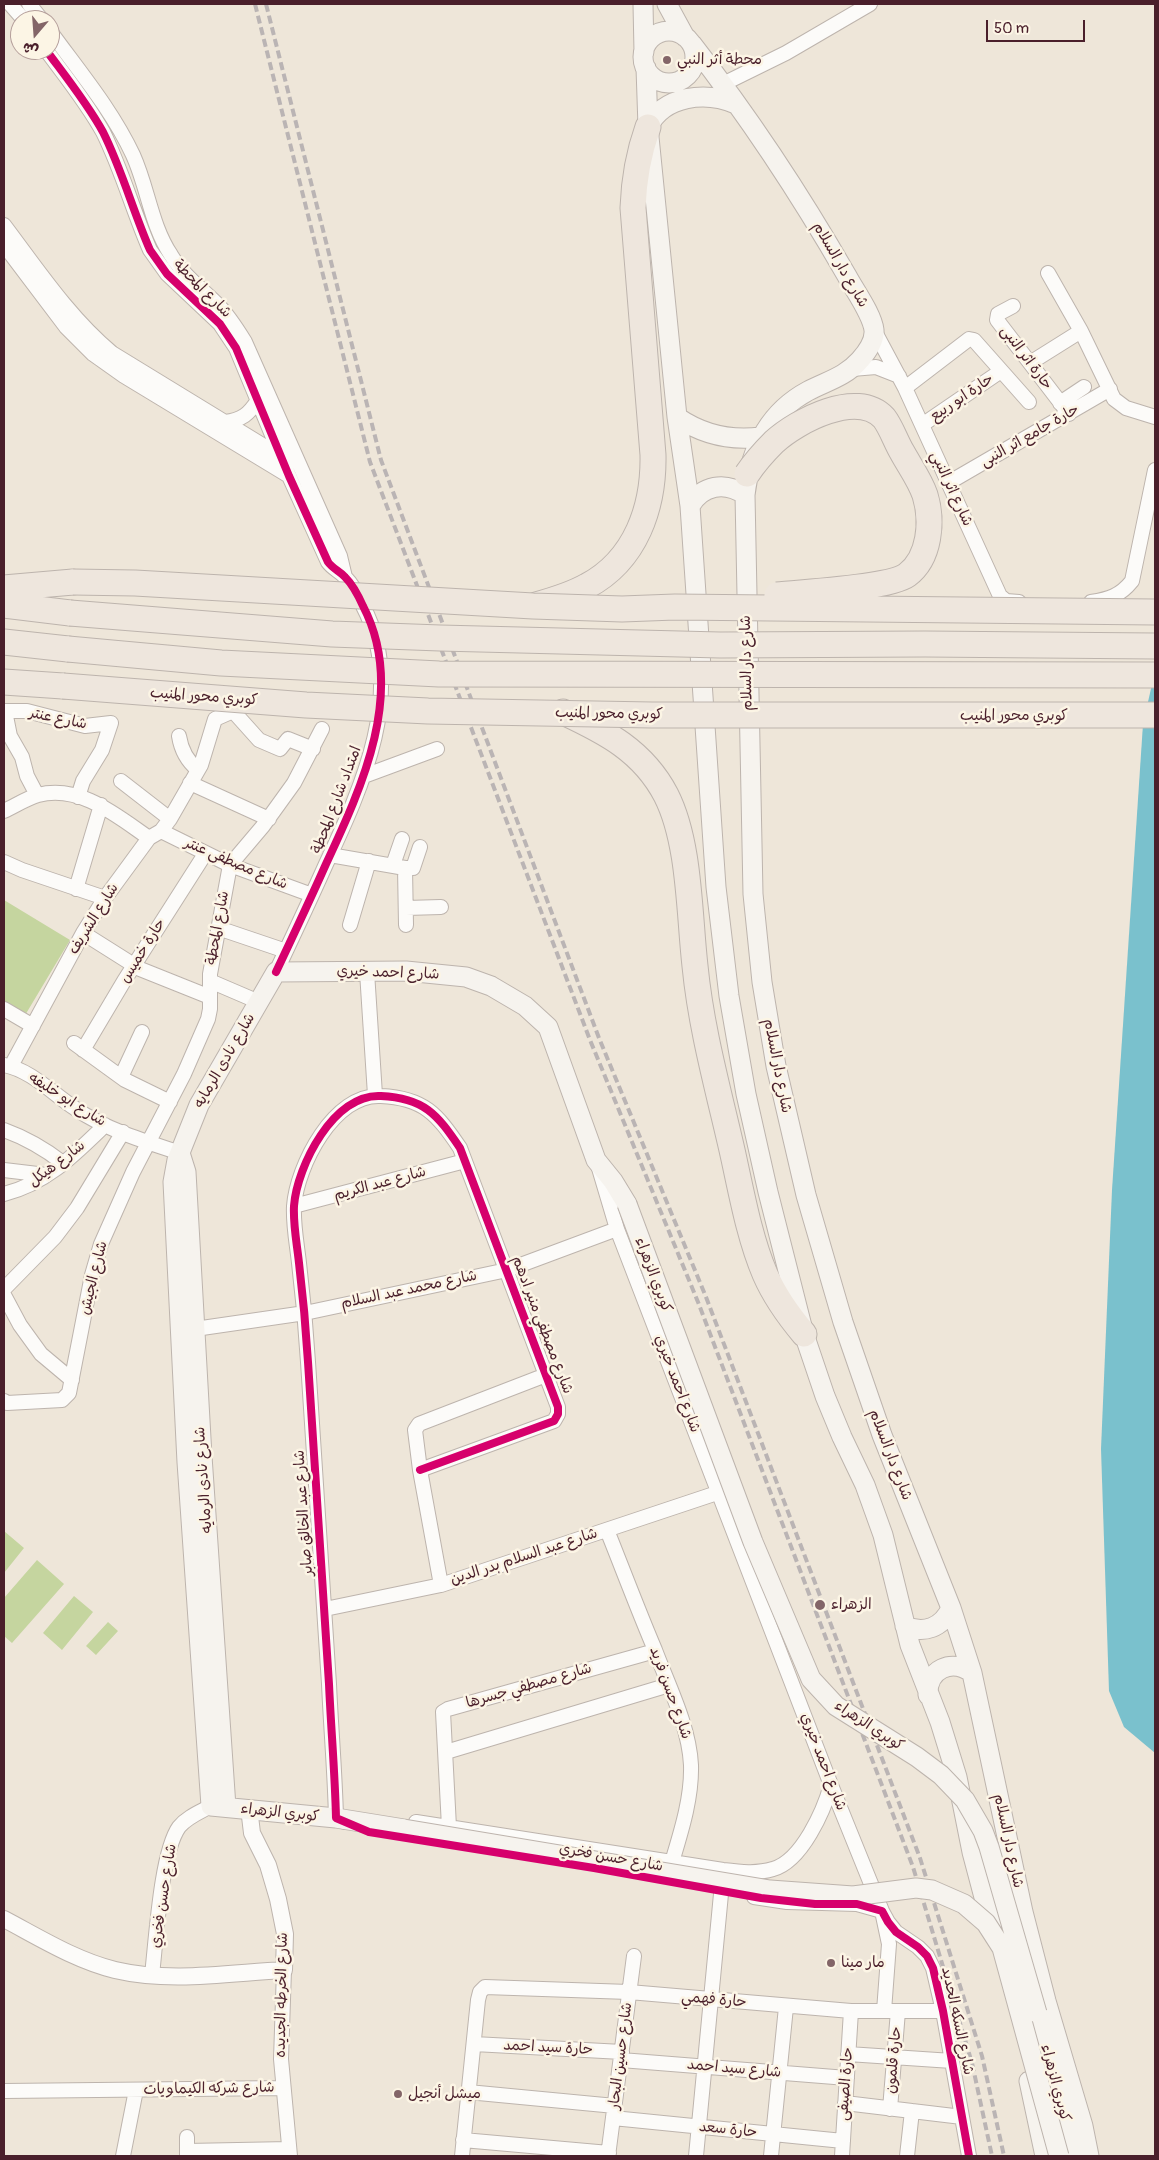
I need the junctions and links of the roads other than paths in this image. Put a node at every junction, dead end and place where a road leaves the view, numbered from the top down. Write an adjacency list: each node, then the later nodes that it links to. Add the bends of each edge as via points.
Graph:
1 (643, 4): 7 (main road)
2 (667, 4): 4 (main road, شارع دار السلام)
3 (870, 4): 8 (street, via 786,53)
4 (688, 40): 7 (main road, via 673,32 660,33 650,40); 7 (main road, via 694,50 695,63 684,79 672,83 659,81); 8 (main road, شارع دار السلام)
5 (60, 45): 33 (street, شارع المحطة, via 126,141 158,231 171,256 228,317 245,342)
6 (53, 60): 23 (street, شارع المحطة, via 103,132 150,250 167,274 210,314 228,336)
7 (645, 60): 10 (main road)
8 (723, 84): 9 (main road, شارع دار السلام)
9 (736, 104): 10 (main road, via 716,97 684,99 664,109); 15 (main road, شارع دار السلام, via 814,219)
10 (648, 128): 26 (main road); 41 (highway, via 637,162 633,208 653,455 651,498 635,539 606,573 588,586)
11 (4, 225): 28 (street, via 65,306 95,339 131,366)
12 (4, 246): 34 (street, via 66,327 93,354)
13 (1048, 273): 16 (street)
14 (1013, 306): 17 (street, حارة اثر النبى, via 996,318)
15 (874, 330): 18 (main road, شارع دار السلام, via 867,351); 20 (street, شارع اثر النبي)
16 (1081, 331): 17 (street); 22 (street)
17 (1030, 363): 25 (street, حارة اثر النبى)
18 (852, 368): 20 (street, via 876,367); 30 (main road, شارع دار السلام, via 786,406)
19 (1001, 371): 20 (street, via 974,340 969,339); 24 (street); 29 (street, حارة ابو ربيع)
20 (902, 382): 29 (street, شارع اثر النبي)
21 (1084, 387): 25 (street)
22 (1110, 389): 25 (street, حارة جامع اثر النبى); 27 (street, via 1120,405)
23 (258, 400): 28 (street, via 242,419); 31 (street, شارع المحطة)
24 (1029, 402)
25 (1064, 409): 35 (street, حارة جامع اثر النبى)
26 (677, 417): 30 (main road, via 699,430 723,437); 37 (main road)
27 (1155, 418)
28 (225, 422): 31 (street)
29 (922, 425): 35 (street, شارع اثر النبي)
30 (761, 437): 36 (main road, شارع دار السلام)
31 (283, 459): 33 (street); 34 (street, شارع المحطة)
32 (1155, 470): 35 (street, شارع اثر النبي, via 1132,582 1109,599 1092,602 1006,601 1000,596)
33 (304, 474): 38 (street, شارع المحطة, via 343,563)
34 (289, 476): 38 (street, شارع المحطة, via 328,562)
35 (948, 483)
36 (746, 484): 37 (main road, via 739,491 725,486 711,488 698,495); 42 (highway, bridge, via 755,463 775,441 805,421 843,407 873,412 884,418 925,494 929,534 920,562 906,576 888,583); 123 (main road, شارع دار السلام, via 753,894 761,974 776,1066 806,1195 843,1322 882,1435)
37 (690, 506): 115 (main road, via 712,832 728,987 757,1143)
38 (345, 577): 56 (street, امتداد شارع المحطة, via 364,607 382,675 375,736)
39 (4, 588): 41 (highway, bridge, via 73,582 135,583)
40 (4, 604): 45 (highway, bridge, via 70,614 332,634 440,638 720,645)
41 (533, 606): 42 (highway, bridge)
42 (675, 607): 43 (highway, bridge)
43 (1155, 612)
44 (4, 642): 46 (highway, bridge, via 221,663 439,674)
45 (1155, 646)
46 (1155, 675)
47 (4, 682): 49 (highway, كوبري محور المنيب, bridge, via 306,705 428,711)
48 (4, 711): 59 (street, via 10,736); 60 (street, شارع عنتر, via 27,712 85,726 112,723)
49 (563, 712): 50 (highway, كوبري محور المنيب, bridge); 115 (highway, bridge, via 602,730 628,748 662,788 678,823 699,999 743,1196 764,1272 780,1304)
50 (1155, 715)
51 (322, 729): 54 (street, شارع المحطة)
52 (179, 736): 55 (street, via 190,764)
53 (438, 749): 56 (street)
54 (313, 750): 55 (street, شارع الشريف, via 288,739 282,749 259,740 236,713 230,712 215,719); 64 (street, شارع المحطة)
55 (198, 770): 58 (street, شارع الشريف)
56 (364, 776): 69 (street, امتداد شارع المحطة)
57 (122, 781): 63 (street)
58 (190, 783): 63 (street, شارع الشريف); 64 (street)
59 (37, 795): 60 (street, شارع مصطفى عنتر, via 54,792); 62 (street)
60 (78, 797): 61 (street, شارع مصطفى عنتر)
61 (100, 805): 65 (street, شارع مصطفى عنتر); 74 (street)
62 (4, 811)
63 (170, 819): 65 (street, شارع الشريف)
64 (269, 819): 72 (street, شارع المحطة)
65 (155, 835): 68 (street, شارع مصطفى عنتر); 76 (street, شارع الشريف)
66 (402, 838): 73 (street)
67 (420, 848): 73 (street, via 413,868)
68 (205, 854): 72 (street, شارع مصطفى عنتر); 84 (street, حارة خميس)
69 (330, 855): 70 (street); 75 (street, امتداد شارع المحطة)
70 (369, 861): 73 (street); 79 (street)
71 (4, 862): 74 (street)
72 (230, 865): 75 (street, شارع مصطفى عنتر); 81 (street, شارع المحطة)
73 (399, 866): 78 (street)
74 (76, 889): 76 (street)
75 (312, 895): 83 (street, امتداد شارع المحطة)
76 (105, 898): 82 (street, شارع الشريف)
77 (441, 907): 78 (street)
78 (406, 908): 80 (street)
79 (350, 925)
80 (406, 925)
81 (218, 928): 83 (street); 87 (street, شارع المحطة)
82 (83, 933): 84 (street); 91 (street, شارع الشريف)
83 (286, 951): 85 (street, امتداد شارع المحطة)
84 (134, 966): 88 (street); 94 (street, حارة خميس, via 78,1047)
85 (276, 972): 86 (main road, شارع احمد خيري); 89 (main road, شارع نادى الرمايه)
86 (367, 972): 95 (street); 102 (main road, شارع احمد خيري, via 406,970 466,977 491,986 525,1006 548,1027)
87 (210, 981): 88 (street, شارع المحطة); 89 (street)
88 (210, 997): 96 (street, شارع المحطة, via 208,1020)
89 (259, 1002): 101 (main road, شارع نادى الرمايه, via 199,1105)
90 (4, 1009): 91 (street)
91 (33, 1026): 93 (street, شارع الشريف)
92 (142, 1032): 94 (street)
93 (8, 1065): 97 (street, شارع ابو خليفه)
94 (121, 1077): 96 (street)
95 (375, 1095): 103 (street, شارع مصطفي منير ادهم, via 399,1097 422,1105 442,1121); 108 (street, شارع عبد الخالق صابر, via 341,1112 318,1137 298,1183)
96 (170, 1102): 100 (street, شارع المحطة)
97 (105, 1125): 99 (street, شارع ابو خليفه); 104 (street, شارع هيكل)
98 (4, 1130): 104 (street)
99 (123, 1132): 100 (street, شارع ابو خليفه); 111 (street, via 77,1208 55,1237)
100 (149, 1142): 101 (street, شارع ابو خليفه); 117 (street, شارع الجيش, via 101,1244)
101 (180, 1153): 114 (main road, شارع نادى الرمايه, via 186,1172); 132 (main road, شارع نادى الرمايه, via 174,1167 173,1182 188,1462)
102 (596, 1160): 109 (street, شارع احمد خيري); 185 (main road, كوبري الزهراء, bridge, via 627,1204 753,1542 805,1668 818,1689 836,1706 930,1765 965,1800 979,1823 989,1847)
103 (465, 1161): 108 (street, شارع عبد الكريم); 110 (street, شارع مصطفي منير ادهم)
104 (64, 1163): 106 (street, شارع هيكل)
105 (4, 1170): 106 (street)
106 (46, 1176): 107 (street, شارع هيكل)
107 (4, 1194)
108 (294, 1206): 113 (street, شارع عبد الخالق صابر)
109 (617, 1230): 110 (street, شارع محمد عبد السلام); 120 (street, شارع احمد خيري)
110 (507, 1270): 113 (street, شارع محمد عبد السلام); 116 (street, شارع مصطفي منير ادهم)
111 (4, 1289)
112 (4, 1294): 117 (street, via 20,1325)
113 (305, 1312): 114 (street, شارع محمد عبد السلام); 124 (street, شارع عبد الخالق صابر)
114 (195, 1328): 132 (main road, شارع نادى الرمايه)
115 (804, 1334): 125 (main road, via 838,1427 874,1510 891,1563)
116 (546, 1375): 119 (street, شارع مصطفي منير ادهم, via 419,1424 415,1430); 119 (street, شارع مصطفي منير ادهم, via 558,1407 554,1421)
117 (70, 1386): 118 (street, via 62,1400)
118 (4, 1401)
119 (420, 1470): 122 (street, شارع مصطفي منير ادهم)
120 (720, 1492): 121 (street, شارع عبد السلام بدر الدين); 131 (street, شارع احمد خيري)
121 (607, 1530): 122 (street, شارع عبد السلام بدر الدين); 126 (street, شارع حسن فريد)
122 (441, 1585): 124 (street, شارع عبد السلام بدر الدين)
123 (951, 1608): 125 (main road, via 934,1628 919,1630); 127 (main road, شارع دار السلام)
124 (325, 1609): 134 (street, شارع عبد الخالق صابر)
125 (905, 1626): 129 (main road)
126 (655, 1651): 128 (street, شارع حسن فريد); 130 (street, شارع مصطفي جسرها, via 448,1709 442,1716)
127 (972, 1673): 129 (main road, via 961,1667 942,1668 932,1676); 186 (main road, شارع دار السلام, via 1026,1921)
128 (669, 1685): 130 (street); 136 (street, شارع حسن فريد, via 689,1742 691,1767 683,1824)
129 (928, 1694): 183 (main road, via 957,1777)
130 (446, 1752): 135 (street, شارع مصطفي جسرها)
131 (831, 1784): 137 (street, شارع حسن فخري, via 816,1825 790,1858 776,1869 758,1873); 139 (street, شارع احمد خيري)
132 (219, 1807): 133 (main road, كوبري الزهراء); 143 (street, شارع حسن فخري, via 190,1816 172,1838)
133 (250, 1808): 134 (main road, كوبري الزهراء); 142 (street, شارع الخرطه الجديده, via 252,1833 268,1865 278,1899 285,1934)
134 (336, 1815): 135 (street, شارع حسن فخري); 138 (street, شارع حسن فخري, via 369,1832); 184 (main road, كوبري الزهراء, bridge, via 770,1890 853,1896 916,1888 932,1890 964,1904 986,1924 1002,1948)
135 (449, 1827): 136 (street, شارع حسن فخري)
136 (672, 1862): 137 (street, شارع حسن فخري)
137 (723, 1870): 138 (street)
138 (721, 1891): 139 (street, شارع حسن فخري, via 788,1902 857,1904); 145 (street)
139 (882, 1911): 148 (street, شارع احمد خيري, via 889,1944); 150 (street, شارع السكه الحديد, via 896,1932 927,1956)
140 (4, 1919): 143 (street, via 80,1958 116,1970)
141 (634, 1956): 144 (street, شارع حسين البحار)
142 (284, 1970): 143 (street); 159 (street, شارع الخرطه الجديده, via 280,2029)
143 (152, 1975)
144 (629, 1992): 145 (street, حارة فهمي); 151 (street, حارة فهمي, via 485,1987 478,2000); 153 (street, شارع حسين البحار)
145 (710, 2000): 146 (street, حارة فهمي); 156 (street)
146 (786, 2006): 147 (street, حارة فهمي); 157 (street)
147 (851, 2011): 148 (street, حارة فهمي); 152 (street, حارة الصيفى)
148 (884, 2011): 149 (street, حارة فهمي)
149 (898, 2011): 150 (street, حارة فهمي); 154 (street, حارة قلمون)
150 (943, 2011): 155 (street, شارع السكه الحديد)
151 (474, 2044): 153 (street, حارة سيد احمد); 162 (street)
152 (848, 2054): 154 (street); 158 (street, حارة الصيفى)
153 (621, 2056): 156 (street, شارع سيد احمد); 165 (street, شارع حسين البحار)
154 (894, 2057): 155 (street); 164 (street, حارة قلمون)
155 (952, 2061): 167 (street, شارع السكه الحديد)
156 (704, 2067): 157 (street, شارع سيد احمد); 168 (street)
157 (779, 2073): 158 (street, شارع سيد احمد); 169 (street)
158 (847, 2078): 163 (street, حارة الصيفى)
159 (283, 2088): 160 (street, شارع شركه الكيماويات); 173 (street, شارع الخرطه الجديده)
160 (136, 2090): 161 (street, شارع شركه الكيماويات); 176 (street, شارع شركه الكيماويات)
161 (4, 2091)
162 (468, 2092): 165 (street, حارة سعد); 171 (street)
163 (845, 2103): 164 (street); 172 (street, حارة الصيفى)
164 (890, 2109): 166 (street)
165 (614, 2112): 168 (street, حارة سعد); 175 (street, شارع حسين البحار)
166 (912, 2112): 167 (street); 181 (street)
167 (962, 2117): 182 (street, شارع السكه الحديد)
168 (698, 2127): 169 (street, حارة سعد); 178 (street)
169 (773, 2134): 172 (street, حارة سعد); 179 (street)
170 (187, 2137): 174 (street)
171 (463, 2140): 175 (street); 177 (street)
172 (842, 2141): 180 (street, حارة الصيفى)
173 (290, 2152): 174 (street)
174 (187, 2154)
175 (608, 2154)
176 (123, 2156)
177 (462, 2156)
178 (696, 2156)
179 (771, 2156)
180 (842, 2156)
181 (907, 2156)
182 (969, 2156)
183 (1045, 2156)
184 (1060, 2156)
185 (1074, 2156)
186 (1089, 2156)

